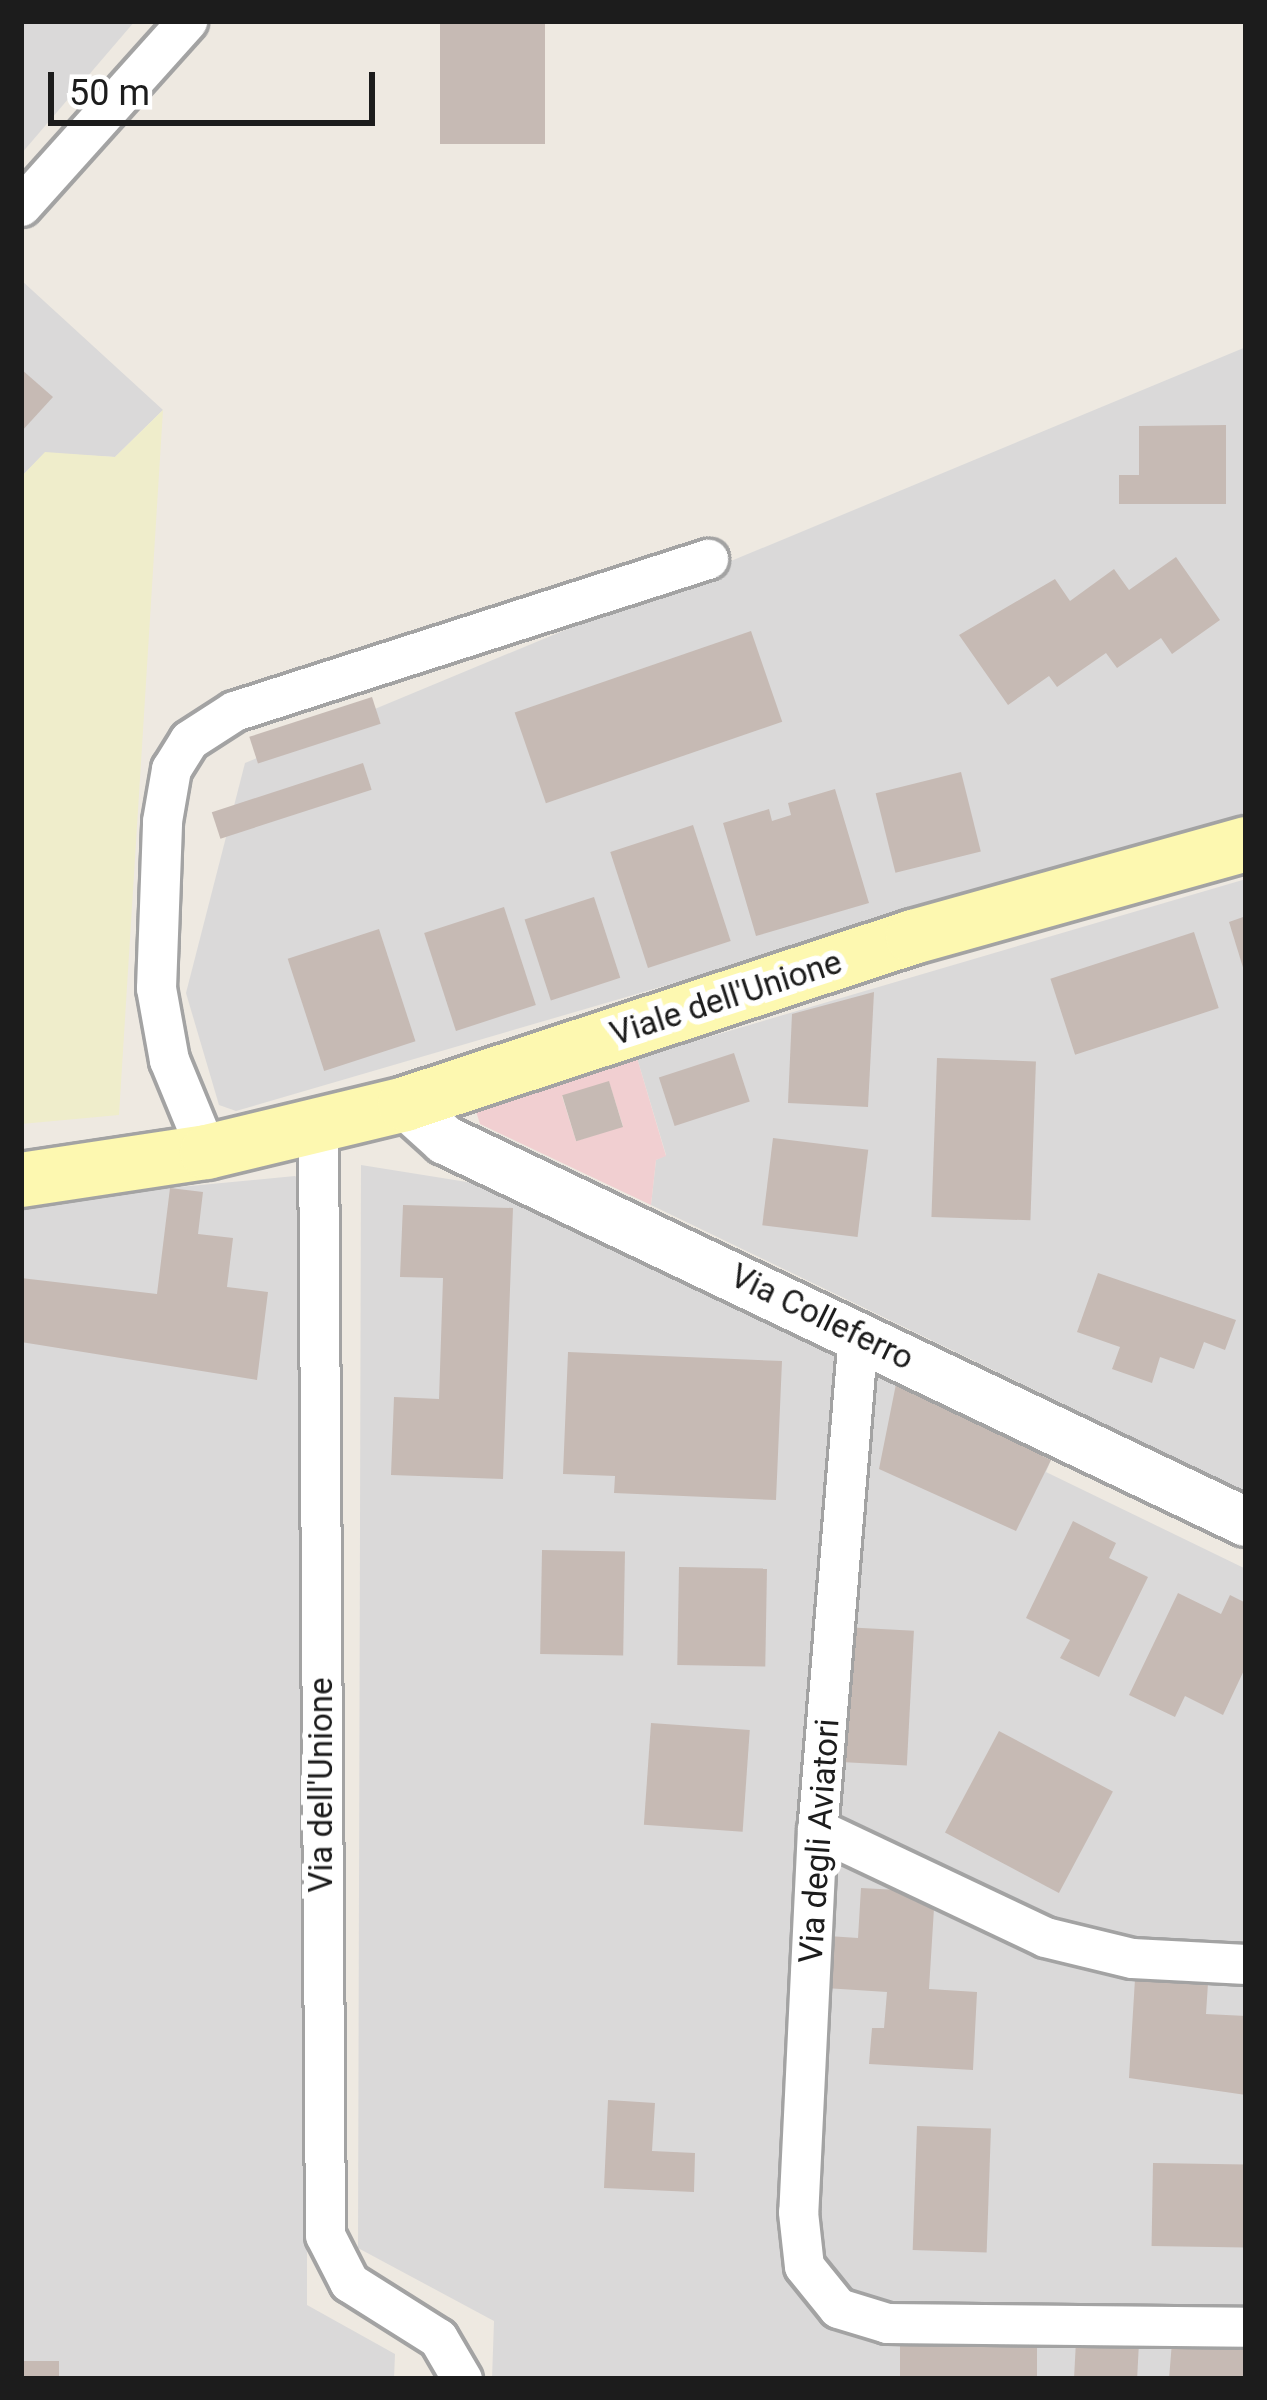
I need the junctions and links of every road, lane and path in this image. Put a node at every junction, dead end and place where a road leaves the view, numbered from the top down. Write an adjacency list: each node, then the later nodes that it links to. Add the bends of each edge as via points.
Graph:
1 (187, 21): 2 (street)
2 (21, 206)
3 (708, 559): 7 (street, via 234,711 189,740 171,769 162,821 156,988 169,1060)
4 (1246, 844): 5 (main road, Viale dell'Unione, via 913,937)
5 (405, 1104): 6 (main road, Viale dell'Unione); 9 (street, Via Colleferro, via 445,1140)
6 (318, 1126): 7 (main road, Viale dell'Unione); 14 (street, Via dell'Unione, via 325,2235 349,2282 438,2338)
7 (207, 1153): 8 (main road, Viale dell'Unione)
8 (21, 1180)
9 (858, 1334): 10 (street, Via Colleferro); 11 (street, Via degli Aviatori)
10 (1246, 1522)
11 (818, 1829): 12 (street, via 1030,1932 1132,1958); 13 (street, Via degli Aviatori, via 801,2253 817,2289 863,2320)
12 (1246, 1964)
13 (1246, 2327)
14 (462, 2379)

